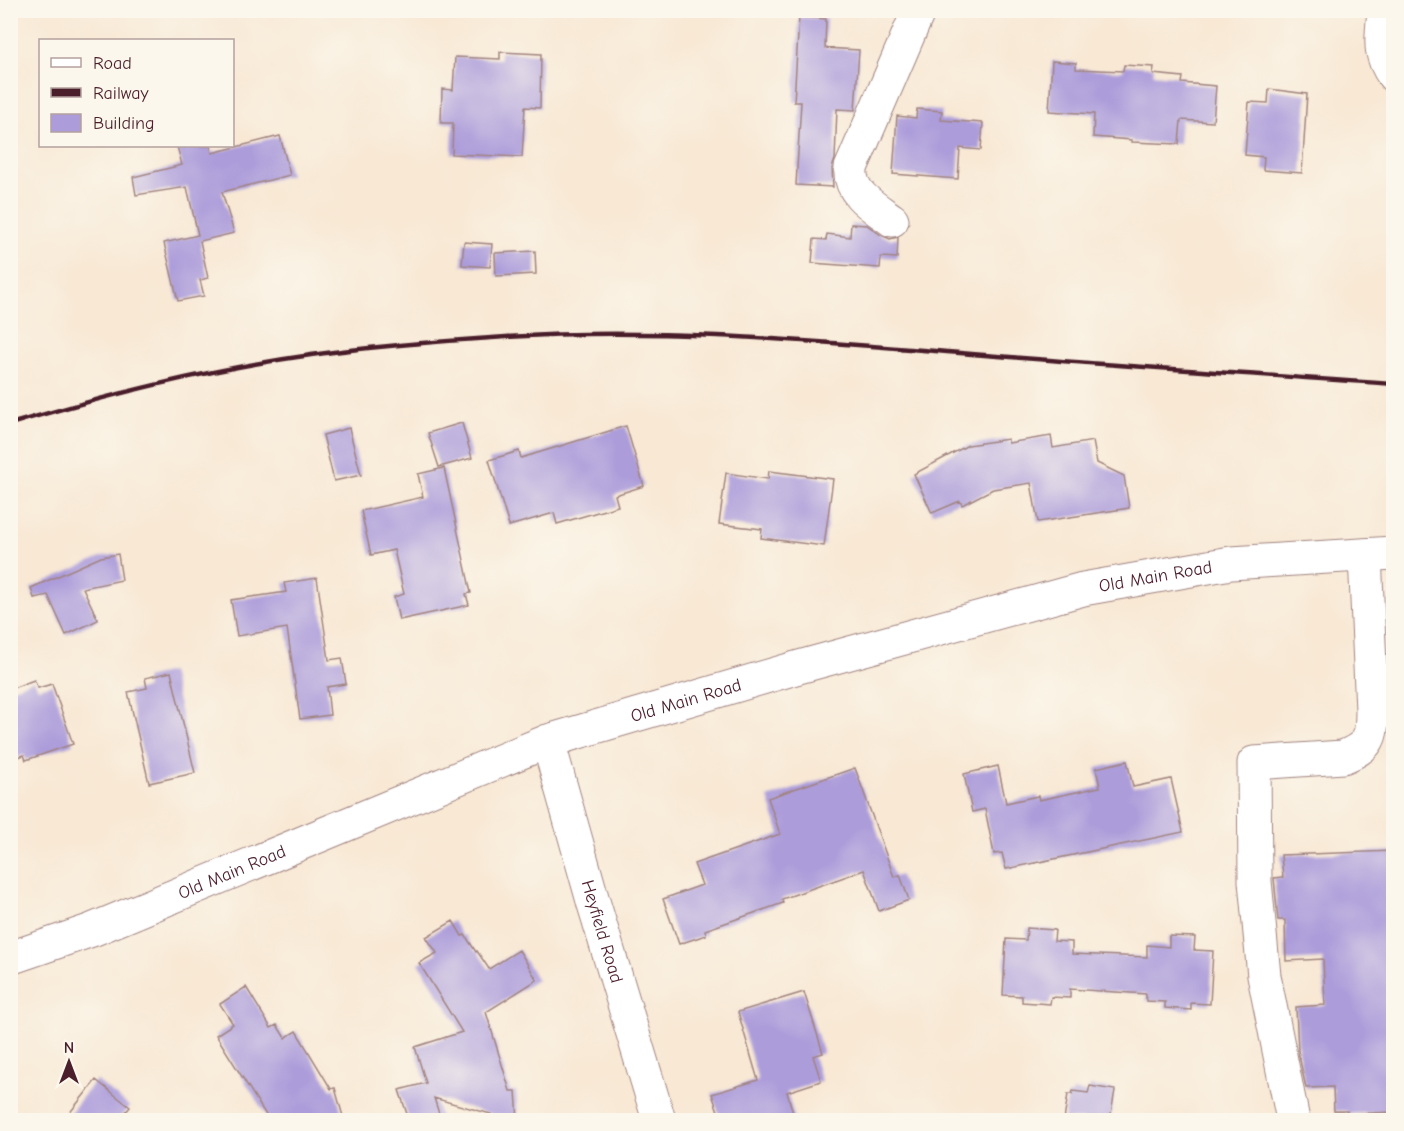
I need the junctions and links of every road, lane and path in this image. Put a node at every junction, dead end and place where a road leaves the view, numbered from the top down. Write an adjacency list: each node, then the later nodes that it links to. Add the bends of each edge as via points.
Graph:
1 (918, 10): 4 (street, via 851,168 855,189)
2 (1384, 10): 3 (street, via 1381,44 1385,64)
3 (1394, 76)
4 (892, 220)
5 (1379, 554): 6 (street, Old Main Road, via 1231,563 1083,589); 9 (street, via 1369,741 1343,757 1254,763 1255,881 1264,976)
6 (548, 741): 7 (street, Old Main Road, via 92,930); 8 (street, Heyfield Road)
7 (10, 958)
8 (659, 1120)
9 (1293, 1120)

